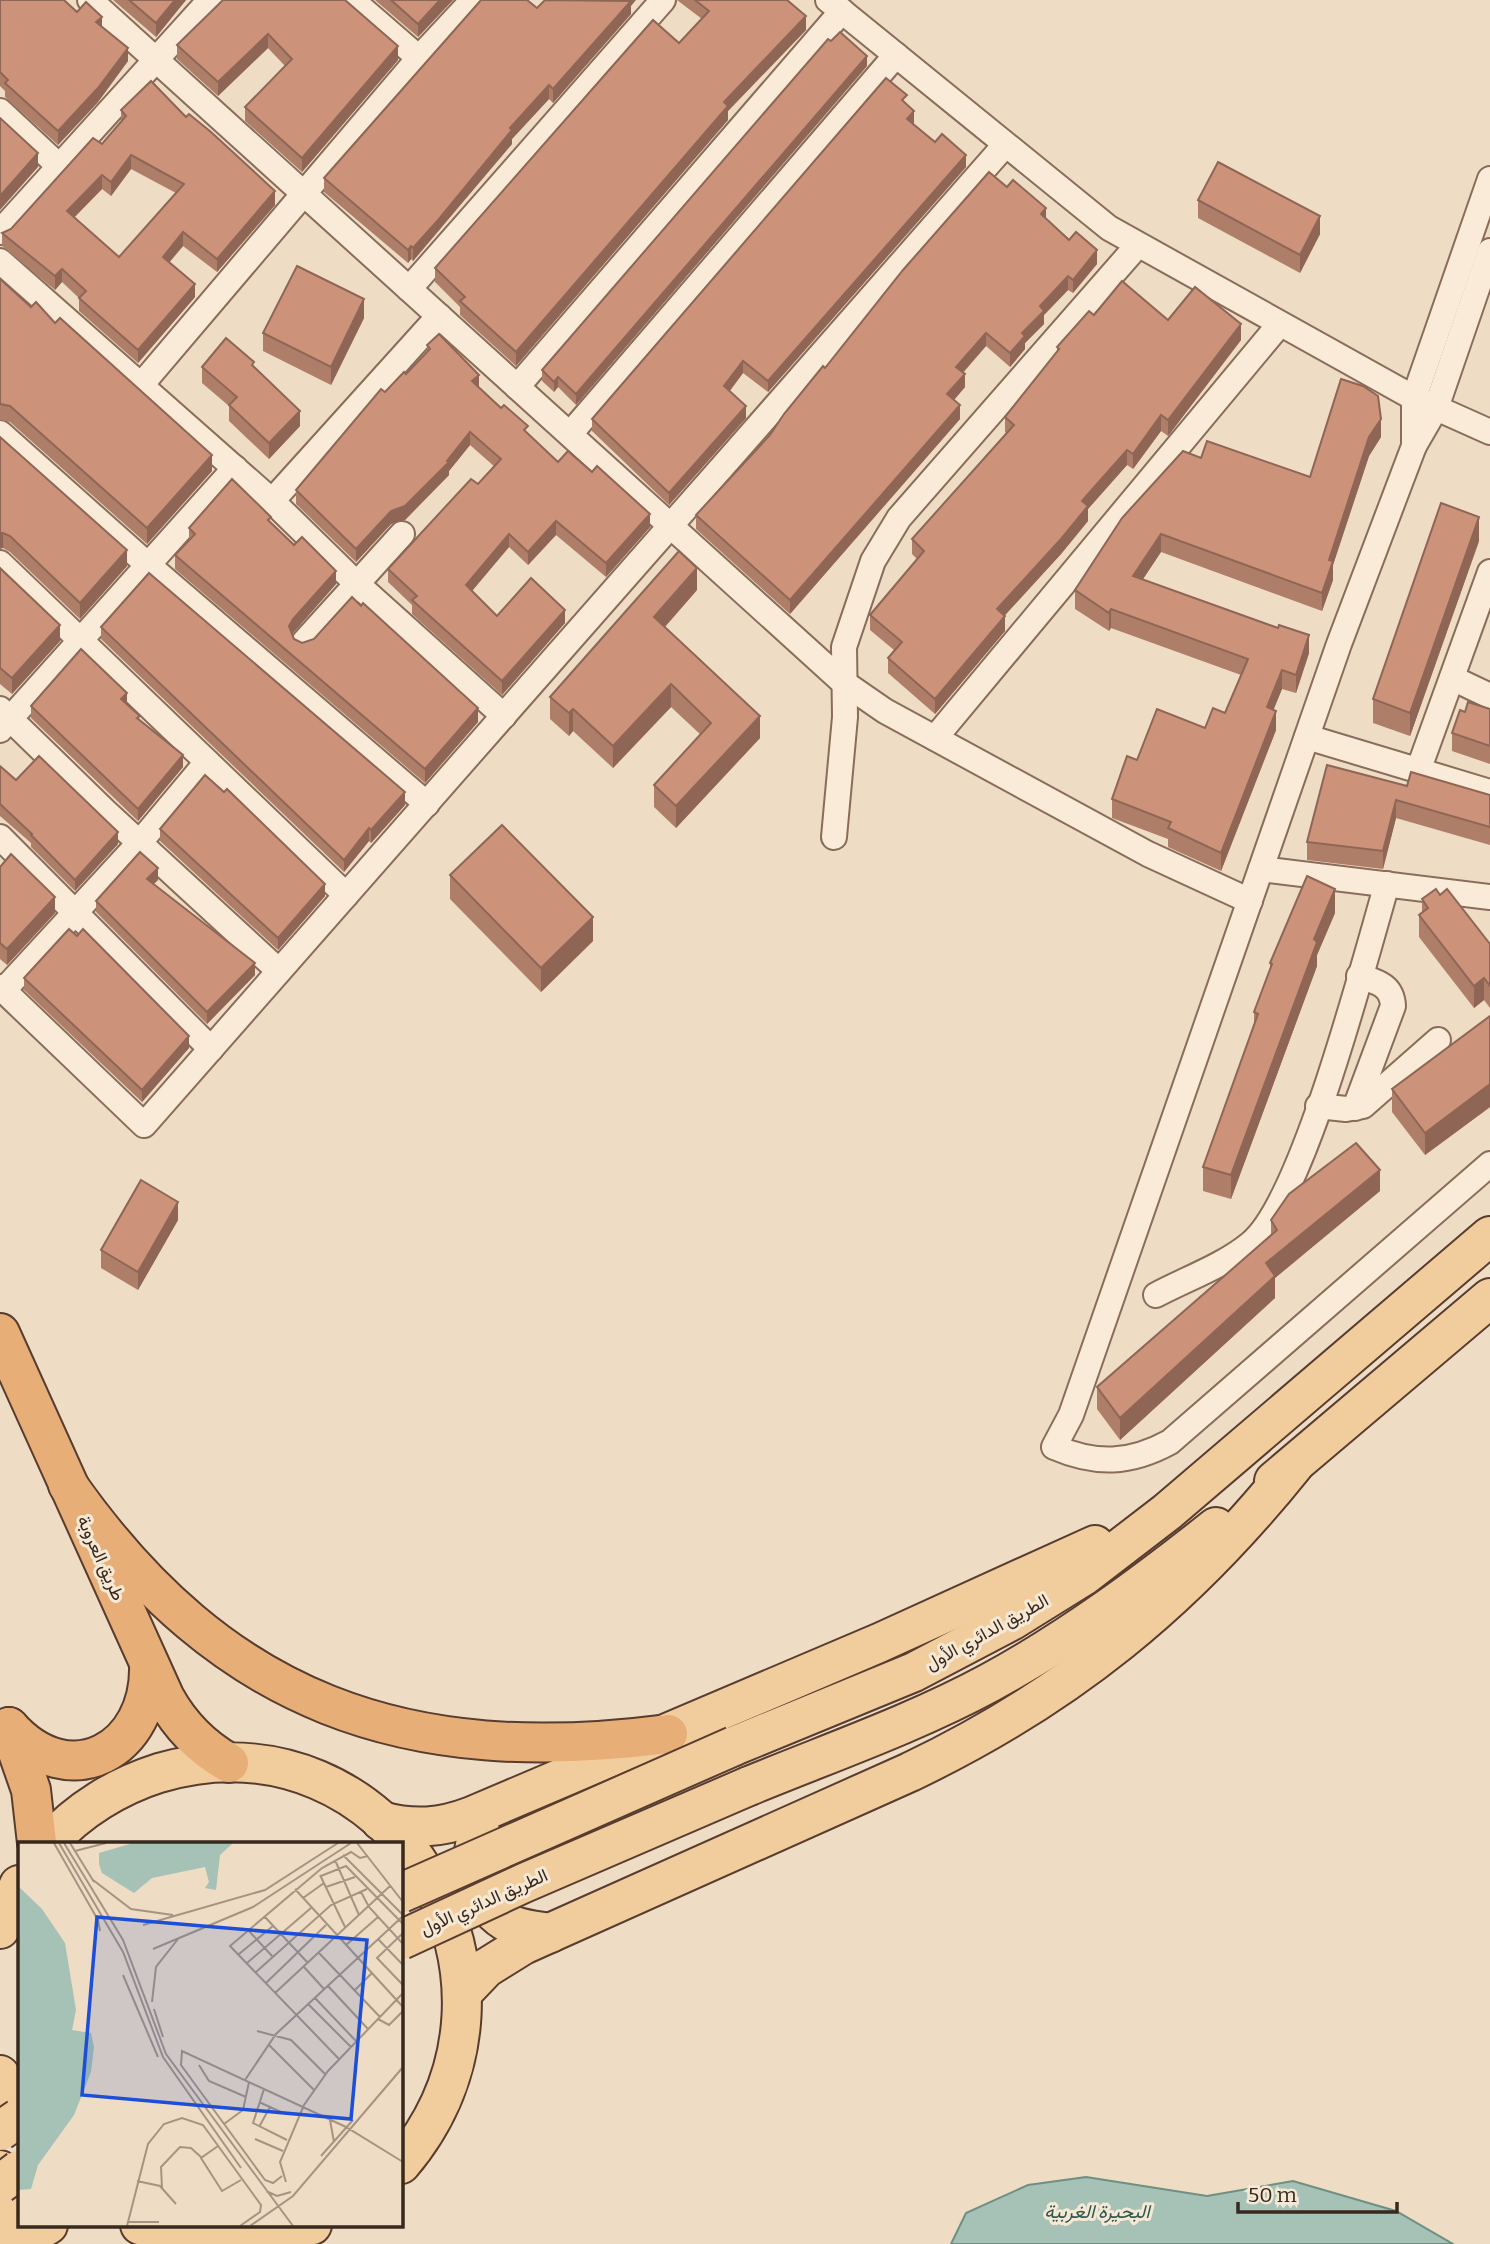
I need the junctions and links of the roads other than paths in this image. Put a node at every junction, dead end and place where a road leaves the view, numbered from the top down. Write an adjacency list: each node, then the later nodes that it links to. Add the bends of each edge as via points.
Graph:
1 (90, 0): 9 (street)
2 (210, 0): 9 (street)
3 (352, 0): 8 (street)
4 (473, 0): 8 (street)
5 (663, 0): 19 (street)
6 (835, 5): 7 (street); 23 (street)
7 (896, 55): 11 (street); 27 (street)
8 (419, 58): 14 (street)
9 (156, 60): 12 (street); 14 (street)
10 (0, 111): 12 (street)
11 (1005, 145): 16 (street); 30 (street)
12 (60, 167): 15 (street)
13 (1490, 179): 24 (street)
14 (304, 194): 19 (street); 22 (street)
15 (0, 232)
16 (1137, 246): 21 (street); 39 (street, via 891,528 873,561 847,635)
17 (1490, 251): 24 (street)
18 (0, 261): 22 (street)
19 (409, 289): 20 (street)
20 (439, 316): 23 (street); 29 (street)
21 (1279, 324): 24 (street); 44 (street)
22 (142, 384): 28 (street)
23 (517, 387): 27 (street)
24 (1425, 403): 25 (street); 43 (street, via 1414,446)
25 (1490, 432)
26 (0, 433): 33 (street)
27 (570, 435): 30 (street)
28 (235, 468): 29 (street); 33 (street)
29 (272, 501): 35 (street)
30 (671, 526): 39 (street); 41 (street)
31 (402, 534): 35 (street)
32 (0, 563): 36 (street)
33 (148, 565): 36 (street); 48 (street)
34 (1490, 572): 38 (street)
35 (357, 584): 37 (street); 41 (street)
36 (80, 640): 42 (street); 45 (street)
37 (304, 642)
38 (1452, 678): 40 (street); 46 (street)
39 (843, 682): 44 (street); 50 (street, via 845,717)
40 (1490, 696)
41 (504, 716): 48 (street)
42 (3, 719): 51 (street)
43 (1307, 737): 46 (street); 52 (street)
44 (935, 738): 56 (street, via 1148,854)
45 (207, 762): 51 (street); 54 (street)
46 (1418, 771): 47 (street)
47 (1490, 792)
48 (427, 804): 54 (street)
49 (0, 837): 57 (street)
50 (834, 838)
51 (141, 841): 57 (street); 58 (street)
52 (1261, 869): 53 (street); 56 (street)
53 (1387, 884): 55 (street); 59 (street)
54 (346, 895): 58 (street)
55 (1490, 897)
56 (1250, 901): 65 (street, via 1071,1415 1054,1447 1102,1462 1149,1454 1170,1443)
57 (75, 910): 60 (street); 62 (street)
58 (279, 971): 62 (street)
59 (1359, 976): 63 (street); 64 (street, via 1390,990 1393,1006)
60 (2, 988): 62 (street, via 144,1125)
61 (1438, 1040): 64 (street, via 1371,1101)
62 (211, 1049)
63 (1318, 1105): 64 (street); 67 (street, via 1281,1203 1267,1226 1250,1244)
64 (1355, 1108)
65 (1490, 1164)
66 (1490, 1236): 72 (main road, الطريق الدائري الأول)
67 (1156, 1295)
68 (1490, 1298): 70 (main road, الطريق الدائري الأول)
69 (0, 1333): 71 (highway, طريق العروبة)
70 (1294, 1465): 86 (main road, via 1238,1534 1178,1594 1054,1693 910,1772); 87 (main road, الطريق الدائري الأول, bridge, via 1163,1570 1027,1661 949,1703)
71 (68, 1485): 73 (highway, طريق العروبة); 75 (highway, via 134,1570 201,1632 272,1679 321,1702 407,1731 490,1743 583,1743)
72 (1167, 1512): 75 (main road); 84 (main road, الطريق الدائري الأول, bridge, via 1076,1581 963,1647 864,1695 734,1746)
73 (149, 1664): 74 (highway, via 148,1692 137,1724 104,1752 72,1760 50,1756 28,1745); 76 (highway, طريق العروبة, via 184,1728)
74 (5, 1716): 79 (highway, via 31,1790)
75 (668, 1734): 77 (main road)
76 (229, 1763): 78 (main road, via 310,1779); 80 (main road, via 174,1769 122,1787 76,1817)
77 (492, 1808): 78 (main road, via 436,1827); 86 (main road, via 474,1851 478,1889 502,1919)
78 (381, 1821): 81 (main road)
79 (37, 1842)
80 (50, 1842)
81 (400, 1842)
82 (402, 1844): 88 (main road, via 440,1898 455,1937)
83 (18, 1887): 85 (main road)
84 (402, 1893)
85 (0, 1929)
86 (550, 1933): 88 (main road, via 499,1959)
87 (402, 1940)
88 (464, 1992): 93 (main road, via 453,2074 430,2124)
89 (0, 2074): 90 (main road)
90 (18, 2116)
91 (18, 2119): 92 (main road, bridge)
92 (0, 2131)
93 (402, 2163)
94 (0, 2170): 100 (main road, via 15,2203 15,2218)
95 (18, 2171): 96 (main road, bridge)
96 (0, 2184)
97 (46, 2226): 101 (main road)
98 (144, 2226): 99 (main road, via 223,2241 278,2235)
99 (309, 2226)
100 (3, 2244)
101 (14, 2244)

